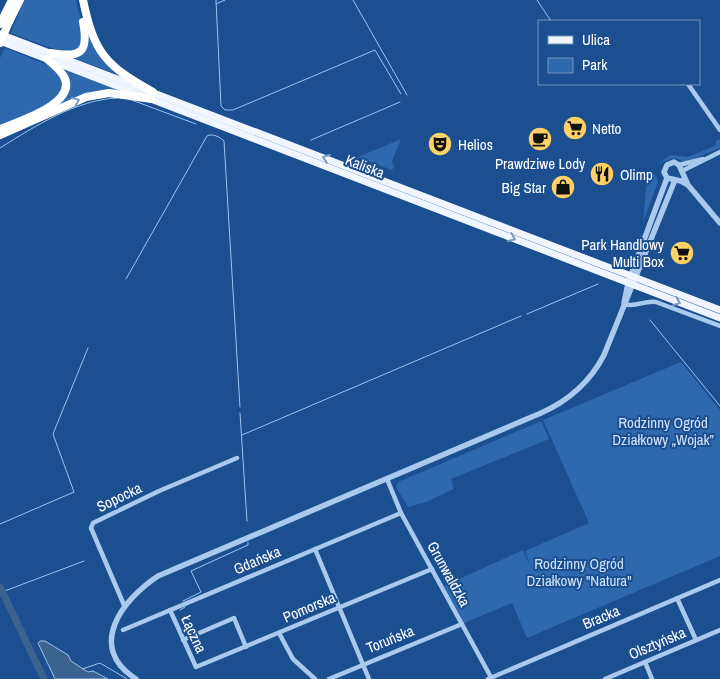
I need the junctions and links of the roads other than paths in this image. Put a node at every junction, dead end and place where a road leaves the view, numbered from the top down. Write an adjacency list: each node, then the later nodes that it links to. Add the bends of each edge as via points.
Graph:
1 (12, 0): 5 (highway)
2 (20, 0): 5 (highway)
3 (78, 0): 8 (highway, via 85,46 74,55)
4 (83, 0): 10 (highway, via 93,38 103,55 121,73)
5 (4, 22): 7 (highway, bridge)
6 (0, 34): 8 (main road, Kaliska)
7 (0, 42): 8 (main road, Kaliska)
8 (49, 56): 10 (main road, Kaliska); 11 (highway, via 64,76 66,88 61,98 50,107)
9 (689, 85): 12 (street)
10 (153, 96): 13 (highway, one-way to 10, via 86,97 109,93); 22 (main road, Kaliska)
11 (0, 129)
12 (720, 130)
13 (0, 135)
14 (720, 152): 15 (street)
15 (681, 169): 16 (street, via 674,162 667,165 664,172); 17 (street); 18 (street)
16 (667, 178): 17 (street); 22 (street)
17 (676, 180): 18 (street); 19 (street)
18 (688, 185): 19 (street, via 679,185); 20 (street)
19 (669, 193): 21 (street)
20 (720, 223)
21 (641, 267): 22 (street); 23 (street, via 643,276)
22 (632, 281): 23 (main road, Kaliska); 24 (street); 26 (main road, Kaliska, one-way to 26)
23 (652, 284): 25 (main road, Kaliska)
24 (624, 304): 27 (street, via 633,306 647,301 656,302); 29 (street, via 600,363 588,380 565,400)
25 (720, 310)
26 (720, 318)
27 (720, 326)
28 (237, 458): 35 (street, Sopocka, via 93,523 92,528)
29 (387, 479): 30 (street, Grunwaldzka); 35 (street, via 171,569 145,585)
30 (401, 513): 31 (street, Gdańska); 32 (street, Grunwaldzka)
31 (315, 549): 36 (street); 37 (street, Gdańska)
32 (432, 569): 36 (street, Pomorska); 38 (street, Grunwaldzka)
33 (720, 580): 34 (street, Bracka)
34 (677, 598): 43 (street); 52 (street, Bracka)
35 (124, 605): 48 (street, via 112,629 112,642 118,661)
36 (339, 608): 41 (street, Pomorska); 46 (street)
37 (170, 610): 39 (street, Gdańska); 42 (street, Łączna)
38 (462, 624): 46 (street, Toruńska); 52 (street, Grunwaldzka)
39 (123, 630)
40 (720, 630): 43 (street, Olsztyńska)
41 (279, 633): 44 (street, Pomorska); 49 (street, via 293,659)
42 (183, 640): 44 (street, via 234,618); 47 (street, Łączna)
43 (696, 640): 45 (street, Olsztyńska)
44 (246, 647): 47 (street, Pomorska)
45 (645, 662): 53 (street, Olsztyńska); 54 (street)
46 (363, 664): 50 (street, Toruńska); 51 (street)
47 (196, 667)
48 (136, 679)
49 (315, 679)
50 (329, 679)
51 (369, 679)
52 (491, 679)
53 (605, 679)
54 (652, 679)

